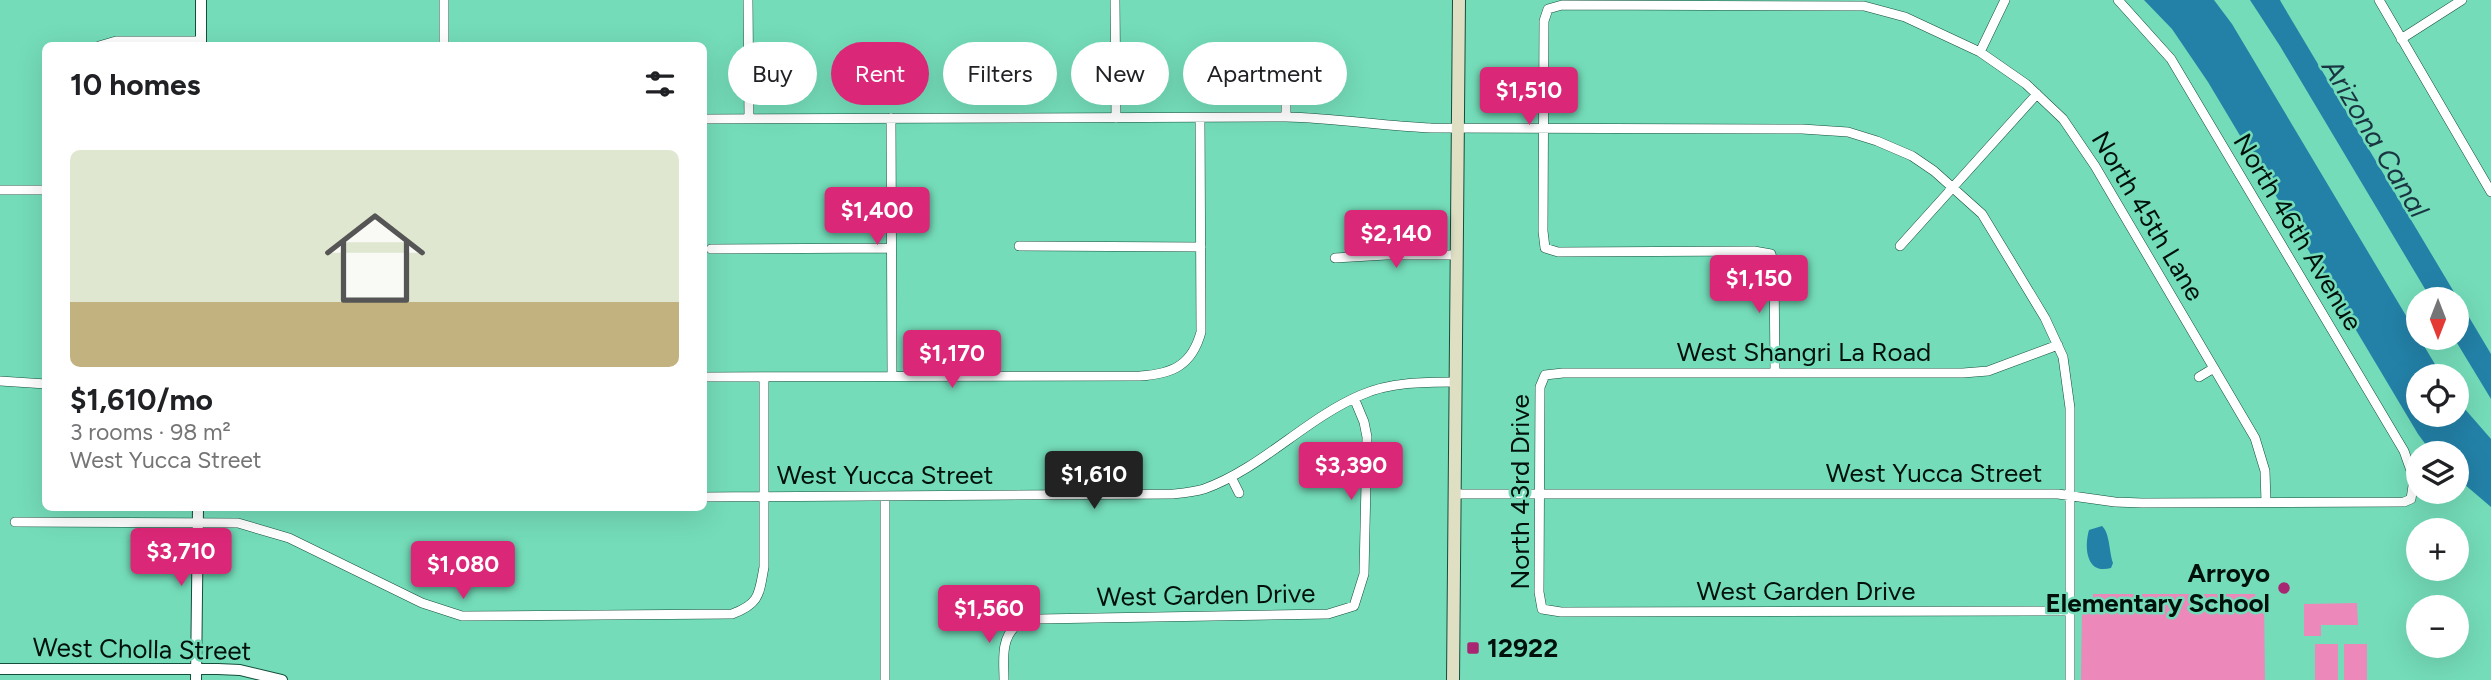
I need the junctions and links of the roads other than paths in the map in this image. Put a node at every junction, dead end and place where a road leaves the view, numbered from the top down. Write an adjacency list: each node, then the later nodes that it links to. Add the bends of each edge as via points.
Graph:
1 (201, 0): 13 (street)
2 (444, 0): 14 (street)
3 (748, 0): 23 (street)
4 (1115, 0): 20 (street)
5 (1460, 0): 24 (main road)
6 (2005, 0): 15 (street)
7 (2118, 0): 49 (street, North 46th Avenue, via 2177,69)
8 (2379, 0): 10 (street)
9 (2462, 0): 10 (street)
10 (2401, 39): 29 (street)
11 (113, 42): 12 (street)
12 (158, 42)
13 (201, 42)
14 (444, 42)
15 (1979, 52): 16 (street, North 45th Lane); 25 (street, North 45th Lane, via 1905,17 1864,6 1562,5 1548,9 1544,21)
16 (2037, 94): 26 (street); 38 (street, North 45th Lane, via 2077,137)
17 (1286, 105): 18 (street)
18 (1286, 117): 21 (street); 24 (street)
19 (891, 118): 20 (street); 23 (street); 33 (street)
20 (1116, 118): 21 (street)
21 (1200, 118): 32 (street)
22 (707, 119): 23 (street)
23 (749, 119)
24 (1458, 128): 25 (street); 35 (main road)
25 (1544, 128): 26 (street, via 1848,132 1912,156); 39 (street, via 1545,248 1558,252 1771,254)
26 (1953, 186): 31 (street); 37 (street, via 1982,214 2000,241)
27 (0, 190): 28 (street)
28 (42, 190)
29 (2491, 192)
30 (1019, 246): 32 (street)
31 (1899, 246)
32 (1201, 247): 40 (street, via 1202,332 1197,349 1161,374)
33 (891, 248): 34 (street); 40 (street)
34 (711, 249)
35 (1457, 255): 36 (street); 46 (main road)
36 (1335, 258)
37 (2058, 345): 39 (street, West Shangri La Road, via 1988,371); 54 (street, via 2070,408)
38 (2214, 368): 44 (street); 59 (street, North 45th Lane, via 2255,438 2265,471)
39 (1775, 373): 41 (street, West Shangri La Road)
40 (892, 376): 43 (street)
41 (1545, 376): 52 (street, North 43rd Drive, via 1540,387)
42 (707, 377): 43 (street)
43 (764, 377): 55 (street)
44 (2199, 377)
45 (0, 382): 47 (street)
46 (1456, 382): 48 (street, West Yucca Street, via 1407,384); 53 (main road)
47 (42, 384)
48 (1354, 398): 50 (street, West Yucca Street); 69 (street, West Garden Drive, via 1367,437 1364,574 1354,606 1328,614 1039,618 1017,625 1004,645)
49 (2406, 457)
50 (1231, 477): 51 (street); 56 (street, West Yucca Street, via 1202,490 1158,496)
51 (1239, 493)
52 (1540, 493): 53 (street, West Yucca Street); 54 (street, West Yucca Street); 63 (street, North 43rd Drive)
53 (1455, 494): 70 (main road)
54 (2070, 495): 59 (street, West Yucca Street, via 2142,503); 64 (street)
55 (765, 496): 56 (street, West Yucca Street); 57 (street, West Yucca Street); 62 (street, via 760,592 753,605 732,614 462,616 422,603 289,538 238,523)
56 (885, 496): 68 (street)
57 (707, 497)
58 (2406, 501): 59 (street, West Yucca Street)
59 (2266, 502)
60 (198, 511): 62 (street)
61 (15, 522): 62 (street)
62 (198, 522): 66 (street)
63 (1542, 609): 64 (street, West Garden Drive)
64 (2070, 611): 71 (street)
65 (0, 669): 66 (street, West Cholla Street)
66 (196, 674): 67 (street, West Cholla Street, via 240,670)
67 (282, 680)
68 (885, 680)
69 (1004, 680)
70 (1453, 680)
71 (2070, 680)

